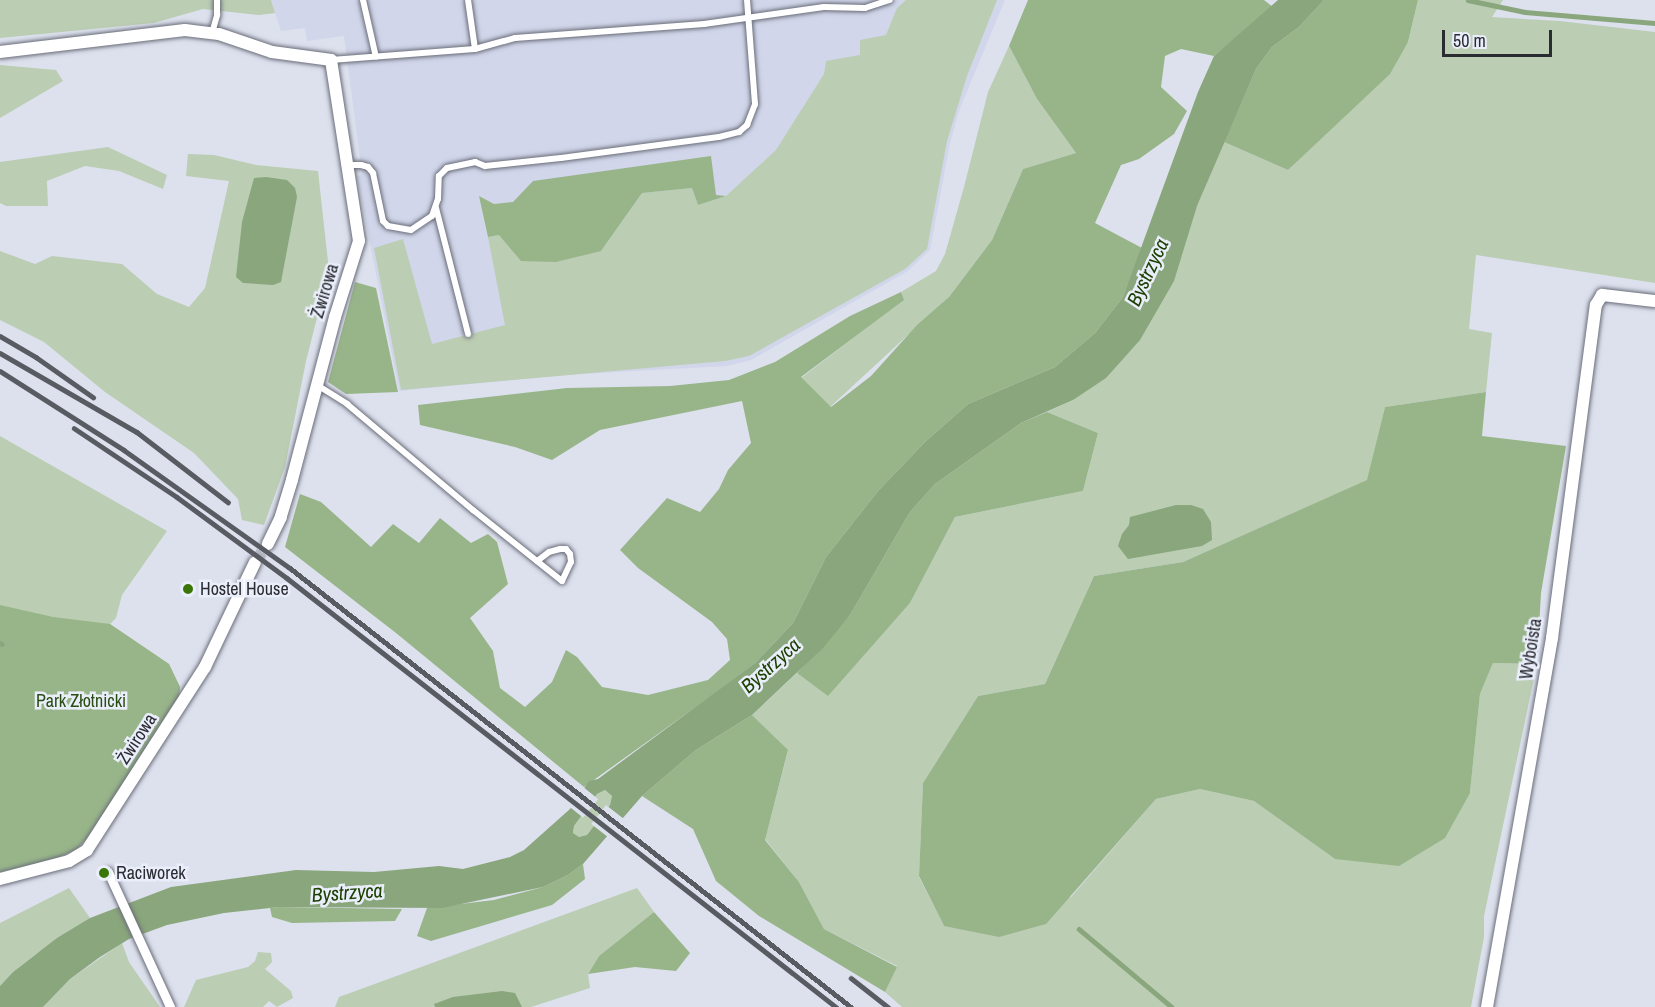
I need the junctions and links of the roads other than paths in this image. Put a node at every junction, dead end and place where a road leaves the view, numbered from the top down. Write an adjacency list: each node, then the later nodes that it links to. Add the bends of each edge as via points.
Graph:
1 (217, 0): 7 (lane)
2 (363, 0): 10 (lane)
3 (468, 0): 8 (lane)
4 (747, 0): 6 (lane)
5 (890, 0): 6 (lane, via 865,8 824,7)
6 (749, 18): 8 (lane, via 515,38); 13 (lane, via 754,104 747,125 739,132 561,158 485,166 475,162 447,168 439,176)
7 (212, 33): 9 (street, via 184,30); 11 (street, via 272,52)
8 (475, 49): 10 (lane)
9 (0, 52)
10 (376, 57): 11 (lane)
11 (331, 60): 12 (street, Żwirowa)
12 (348, 165): 13 (lane, via 368,167 373,173 383,221 388,226 411,230 426,222); 16 (street, Żwirowa, via 359,241)
13 (436, 208): 15 (lane)
14 (1655, 301): 23 (street, Wyboista, via 1602,295 1596,305 1552,638)
15 (468, 334)
16 (317, 385): 17 (street, Żwirowa, via 281,517); 18 (lane, via 347,404)
17 (267, 544)
18 (537, 561): 18 (lane, via 562,581 571,562 566,549 549,552)
19 (255, 562): 21 (street, Żwirowa, via 205,667 87,850 69,861)
20 (108, 872): 22 (street)
21 (0, 879)
22 (170, 1007)
23 (1487, 1007)

